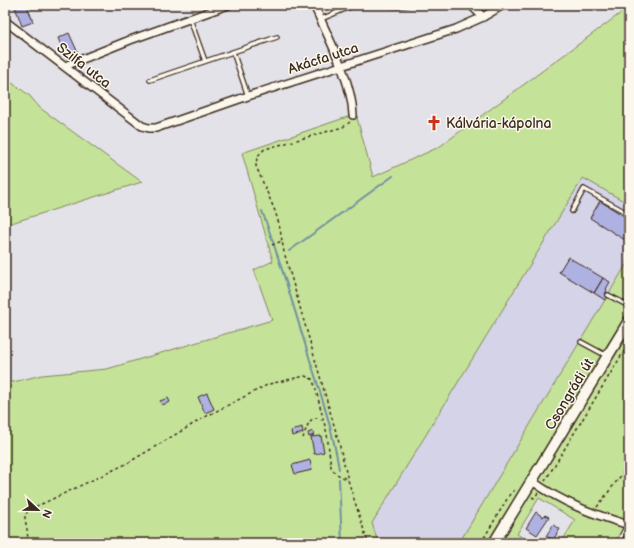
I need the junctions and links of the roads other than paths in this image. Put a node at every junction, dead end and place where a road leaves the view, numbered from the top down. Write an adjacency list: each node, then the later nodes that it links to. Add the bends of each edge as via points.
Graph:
1 (228, 5): 9 (street)
2 (314, 5): 10 (street)
3 (355, 5): 10 (lane)
4 (388, 5): 5 (lane)
5 (406, 5)
6 (471, 5): 8 (street)
7 (503, 5): 8 (street, Akácfa utca)
8 (483, 17): 16 (street, Akácfa utca, via 456,29)
9 (189, 19): 14 (lane); 15 (street)
10 (320, 19): 16 (street)
11 (5, 21): 15 (street, Szilfa utca)
12 (277, 37): 13 (lane)
13 (233, 52): 14 (lane); 18 (lane)
14 (205, 61): 17 (lane)
15 (65, 66): 20 (street, Szilfa utca, via 142,126)
16 (340, 66): 18 (street, Akácfa utca); 19 (street, via 352,99)
17 (150, 80)
18 (248, 96): 20 (street, Akácfa utca, via 156,128)
19 (353, 115)
20 (149, 128)
21 (572, 212): 22 (lane, via 584,189)
22 (629, 214)
23 (608, 295): 24 (lane)
24 (629, 306)
25 (629, 321): 27 (main road, Csongrádi út)
26 (581, 342): 27 (lane)
27 (608, 357): 28 (main road, Csongrádi út)
28 (532, 481): 29 (street, via 559,499); 30 (main road, Csongrádi út)
29 (628, 525): 31 (lane)
30 (494, 543)
31 (618, 543)

